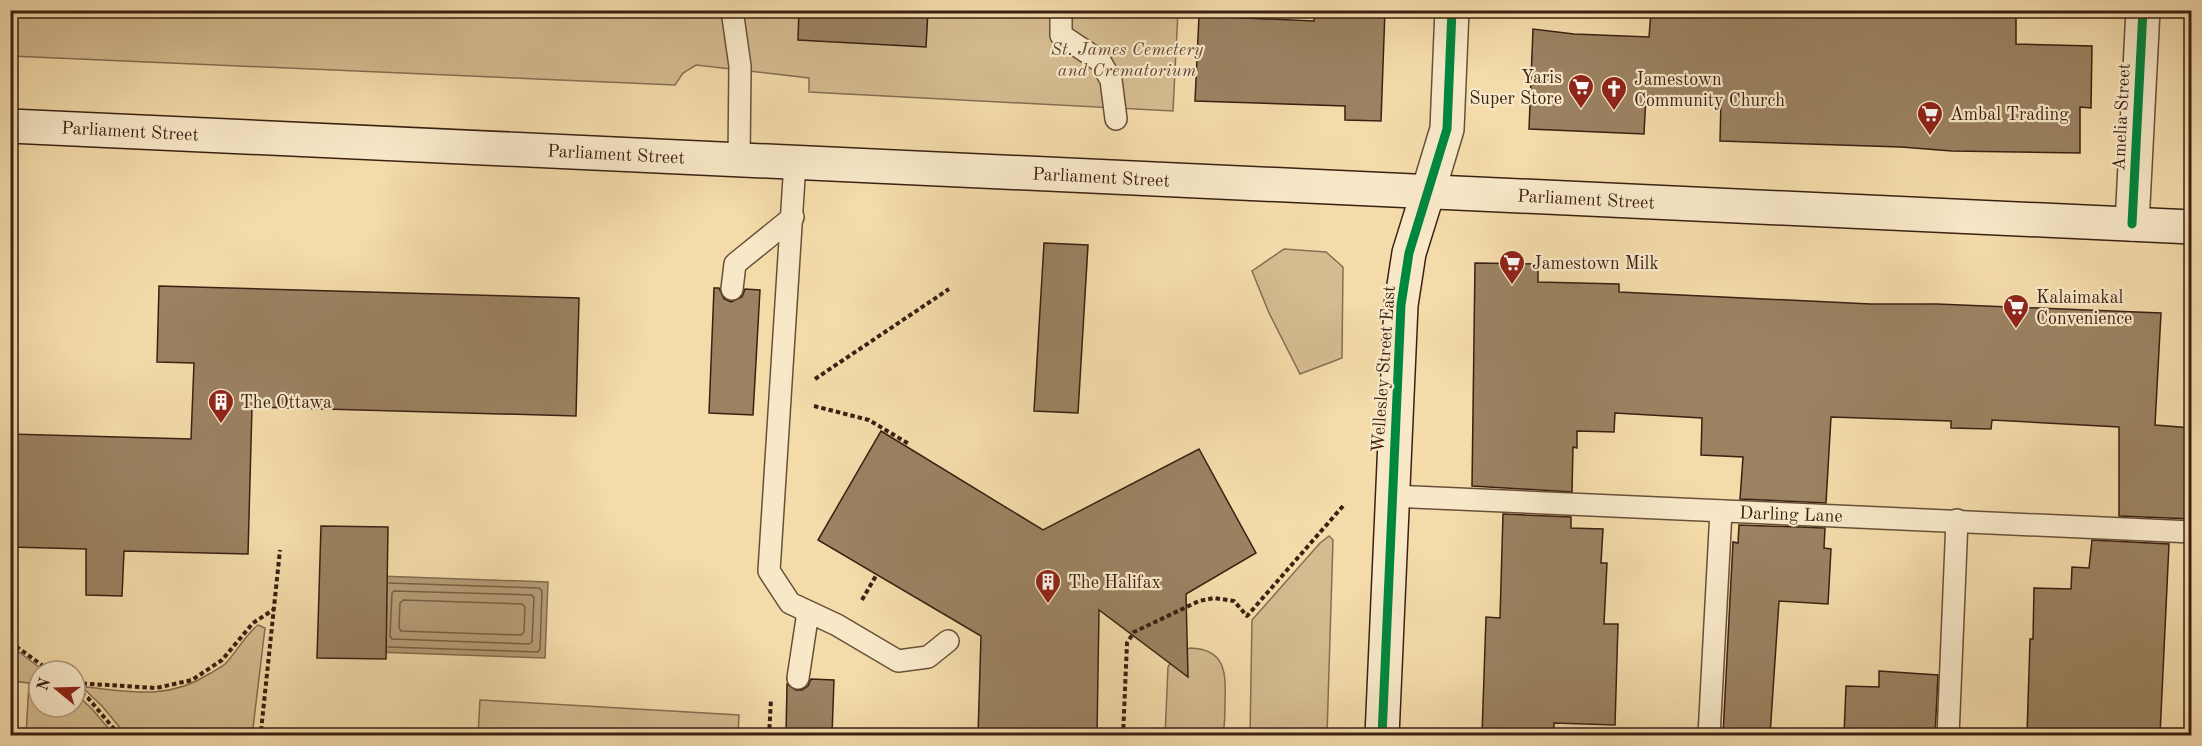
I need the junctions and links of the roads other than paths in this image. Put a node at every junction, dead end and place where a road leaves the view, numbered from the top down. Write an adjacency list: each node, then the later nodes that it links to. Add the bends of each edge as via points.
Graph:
1 (732, 10): 7 (lane, via 741,66)
2 (1061, 10): 5 (lane, via 1061,35 1100,62 1111,80)
3 (1452, 10): 9 (main road, Wellesley Street East, via 1447,129)
4 (2143, 10): 11 (main road, Amelia Street)
5 (1116, 119)
6 (10, 126): 7 (main road, Parliament Street)
7 (739, 160): 8 (main road, Parliament Street)
8 (795, 162): 9 (main road, Parliament Street); 10 (lane)
9 (1428, 192): 11 (main road, Parliament Street); 14 (main road, Wellesley Street East, via 1409,253 1401,305)
10 (793, 217): 13 (lane, via 735,264); 18 (lane, via 769,571 790,603)
11 (2132, 224): 12 (main road, Parliament Street)
12 (2192, 227)
13 (732, 289)
14 (1392, 496): 15 (lane, Darling Lane); 21 (main road, Wellesley Street East)
15 (1721, 511): 16 (lane, Darling Lane); 22 (lane)
16 (1958, 520): 17 (lane, Darling Lane); 23 (lane)
17 (2192, 532)
18 (808, 612): 19 (lane, via 898,661 928,657); 20 (lane)
19 (948, 641)
20 (798, 678)
21 (1382, 735)
22 (1709, 735)
23 (1948, 735)

